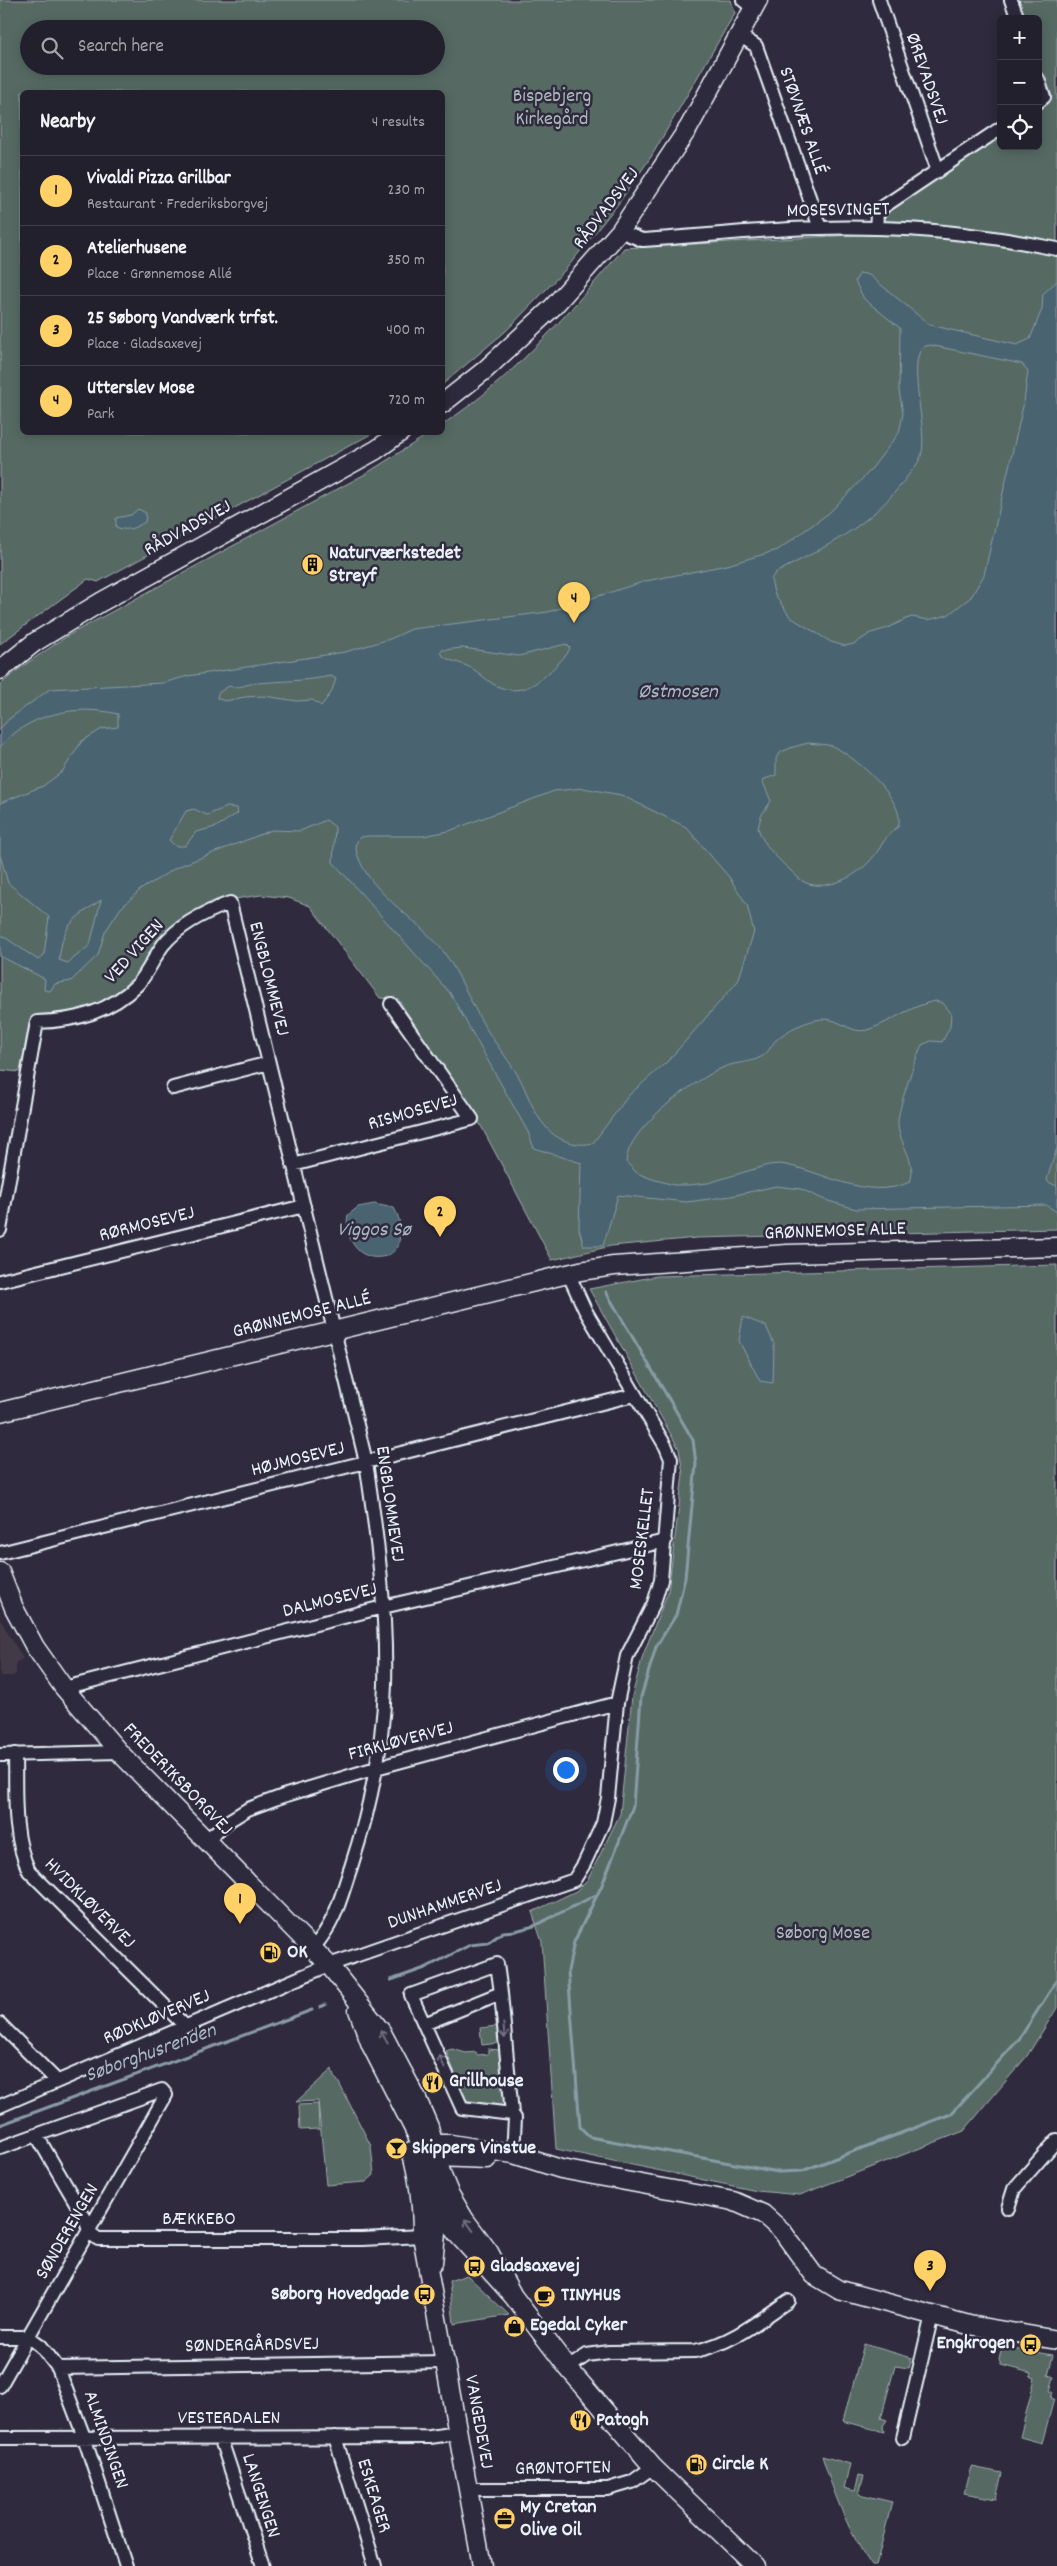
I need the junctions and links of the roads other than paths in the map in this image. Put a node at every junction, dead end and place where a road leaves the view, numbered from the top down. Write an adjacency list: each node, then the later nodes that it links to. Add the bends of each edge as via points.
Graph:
1 (879, 0): 7 (street, ØREVADSVEJ)
2 (1011, 0): 4 (street)
3 (751, 3): 5 (street, RÅDVADSVEJ)
4 (1017, 15)
5 (739, 35): 8 (street, STØVNÆS ALLÉ, via 756,46); 10 (street, RÅDVADSVEJ, via 689,127)
6 (997, 131): 7 (street)
7 (938, 171): 9 (street, via 884,207 877,215)
8 (820, 228): 9 (street, MOSESVINGET); 10 (street, MOSESVINGET, via 642,240)
9 (876, 228): 11 (street, MOSESVINGET, via 951,232)
10 (620, 231): 12 (street, RÅDVADSVEJ, via 553,307 485,370)
11 (1057, 249)
12 (445, 402)
13 (397, 435): 14 (street, RÅDVADSVEJ, via 376,450 101,602 36,642)
14 (0, 670)
15 (230, 903): 17 (street, ENGBLOMMEVEJ); 21 (street, VED VIGEN, via 207,911 182,927 164,945 139,982 106,1008 62,1022 38,1022)
16 (392, 1004): 19 (street, RISMOSEVEJ, via 472,1119)
17 (269, 1063): 18 (street, ENGBLOMMEVEJ); 19 (street, ENGBLOMMEVEJ)
18 (173, 1088)
19 (294, 1164): 20 (street, ENGBLOMMEVEJ)
20 (304, 1206): 25 (street, RØRMOSEVEJ); 26 (street, ENGBLOMMEVEJ)
21 (0, 1230)
22 (1057, 1247): 23 (street, GRØNNEMOSE ALLE, via 787,1254)
23 (614, 1266): 24 (street, GRØNNEMOSE ALLÉ)
24 (568, 1273): 26 (street, GRØNNEMOSE ALLÉ); 27 (street, MOSESKELLET, via 584,1310)
25 (0, 1280)
26 (334, 1330): 28 (street, GRØNNEMOSE ALLÉ); 29 (street, ENGBLOMMEVEJ)
27 (634, 1395): 29 (street, HØJMOSEVEJ); 30 (street, MOSESKELLET, via 671,1459)
28 (0, 1412)
29 (366, 1462): 31 (street, HØJMOSEVEJ); 33 (street, ENGBLOMMEVEJ, via 378,1539)
30 (665, 1541): 33 (street, DALMOSEVEJ); 35 (street, MOSESKELLET, via 659,1588 627,1656)
31 (0, 1553)
32 (0, 1572): 34 (street, FREDERIKSBORGVEJ, via 14,1608 35,1647)
33 (383, 1607): 34 (street, DALMOSEVEJ); 39 (street, ENGBLOMMEVEJ, via 385,1685)
34 (64, 1688): 36 (street, FREDERIKSBORGVEJ)
35 (616, 1703): 39 (street, FIRKLØVERVEJ); 41 (street, MOSESKELLET, via 603,1823)
36 (118, 1752): 37 (street); 40 (street, FREDERIKSBORGVEJ)
37 (15, 1754): 38 (street); 48 (street, HVIDKLØVERVEJ, via 17,1833 29,1871)
38 (0, 1755)
39 (376, 1768): 40 (street, FIRKLØVERVEJ, via 255,1805); 42 (street, ENGBLOMMEVEJ, via 359,1841 335,1916 328,1931)
40 (205, 1841): 42 (street, FREDERIKSBORGVEJ)
41 (574, 1880): 43 (street, DUNHAMMERVEJ)
42 (313, 1948): 43 (street, FREDERIKSBORGVEJ)
43 (329, 1965): 45 (street, FREDERIKSBORGVEJ); 48 (street, RØDKLØVERVEJ)
44 (501, 1993): 47 (street); 47 (street, via 497,1964 411,1996); 52 (street, one-way to 52)
45 (352, 1997): 49 (street, FREDERIKSBORGVEJ); 56 (street, FREDERIKSBORGVEJ, one-way to 45, via 429,2127 399,2064 381,2031)
46 (0, 2024): 50 (street)
47 (424, 2024): 52 (street, one-way to 47, via 462,2108)
48 (185, 2026): 50 (street, RØDKLØVERVEJ)
49 (377, 2057): 56 (street, FREDERIKSBORGVEJ); 60 (street, FREDERIKSBORGVEJ, via 382,2084 412,2152)
50 (57, 2081): 51 (street, RØDKLØVERVEJ)
51 (0, 2106)
52 (512, 2114): 57 (street, via 515,2118)
53 (37, 2136): 55 (street); 64 (street, via 86,2220); 64 (street, SØNDERENGEN, via 162,2090 166,2095)
54 (1057, 2140): 61 (street, via 1014,2189)
55 (0, 2148)
56 (430, 2152): 57 (street, via 450,2144); 58 (street); 59 (street, FREDERIKSBORGVEJ)
57 (513, 2154): 58 (street)
58 (535, 2162): 70 (street, via 748,2206 782,2231 804,2264 828,2285 852,2295)
59 (436, 2178): 62 (street, FREDERIKSBORGVEJ); 63 (street); 68 (street, FREDERIKSBORGVEJ, one-way to 59, via 489,2252)
60 (418, 2196): 63 (street, VANGEDEVEJ)
61 (1008, 2208)
62 (439, 2210): 66 (street, VANGEDEVEJ); 68 (street)
63 (422, 2218): 65 (street, VANGEDEVEJ)
64 (89, 2232): 65 (street, BÆKKEBO, via 98,2239); 72 (street, SØNDERENGEN)
65 (422, 2236): 66 (street); 67 (street, VANGEDEVEJ)
66 (434, 2250): 67 (street, VANGEDEVEJ)
67 (432, 2286): 74 (street, VANGEDEVEJ)
68 (513, 2296): 76 (street)
69 (788, 2301): 76 (street, via 730,2340 709,2348 587,2355)
70 (932, 2315): 73 (street, via 1002,2332); 83 (street)
71 (0, 2337): 72 (street)
72 (29, 2337): 75 (street, ALMINDINGEN, via 42,2346); 77 (street, SØNDERENGEN)
73 (1057, 2340)
74 (446, 2362): 75 (street, SØNDERGÅRDSVEJ); 78 (street, VANGEDEVEJ)
75 (58, 2368): 79 (street, ALMINDINGEN)
76 (568, 2368): 84 (street)
77 (0, 2386)
78 (458, 2434): 81 (street, VESTERDALEN); 85 (street, VANGEDEVEJ)
79 (84, 2437): 80 (street, VESTERDALEN); 82 (street, VESTERDALEN); 86 (street, ALMINDINGEN)
80 (220, 2437): 81 (street, VESTERDALEN); 87 (street, LANGENGEN)
81 (335, 2437): 88 (street, ESKEAGER)
82 (0, 2438)
83 (903, 2438)
84 (653, 2467): 85 (street, GRØNTOFTEN, via 632,2482 608,2489); 90 (street)
85 (468, 2488): 89 (street, VANGEDEVEJ)
86 (126, 2566)
87 (263, 2566)
88 (375, 2566)
89 (482, 2566)
90 (755, 2566)

